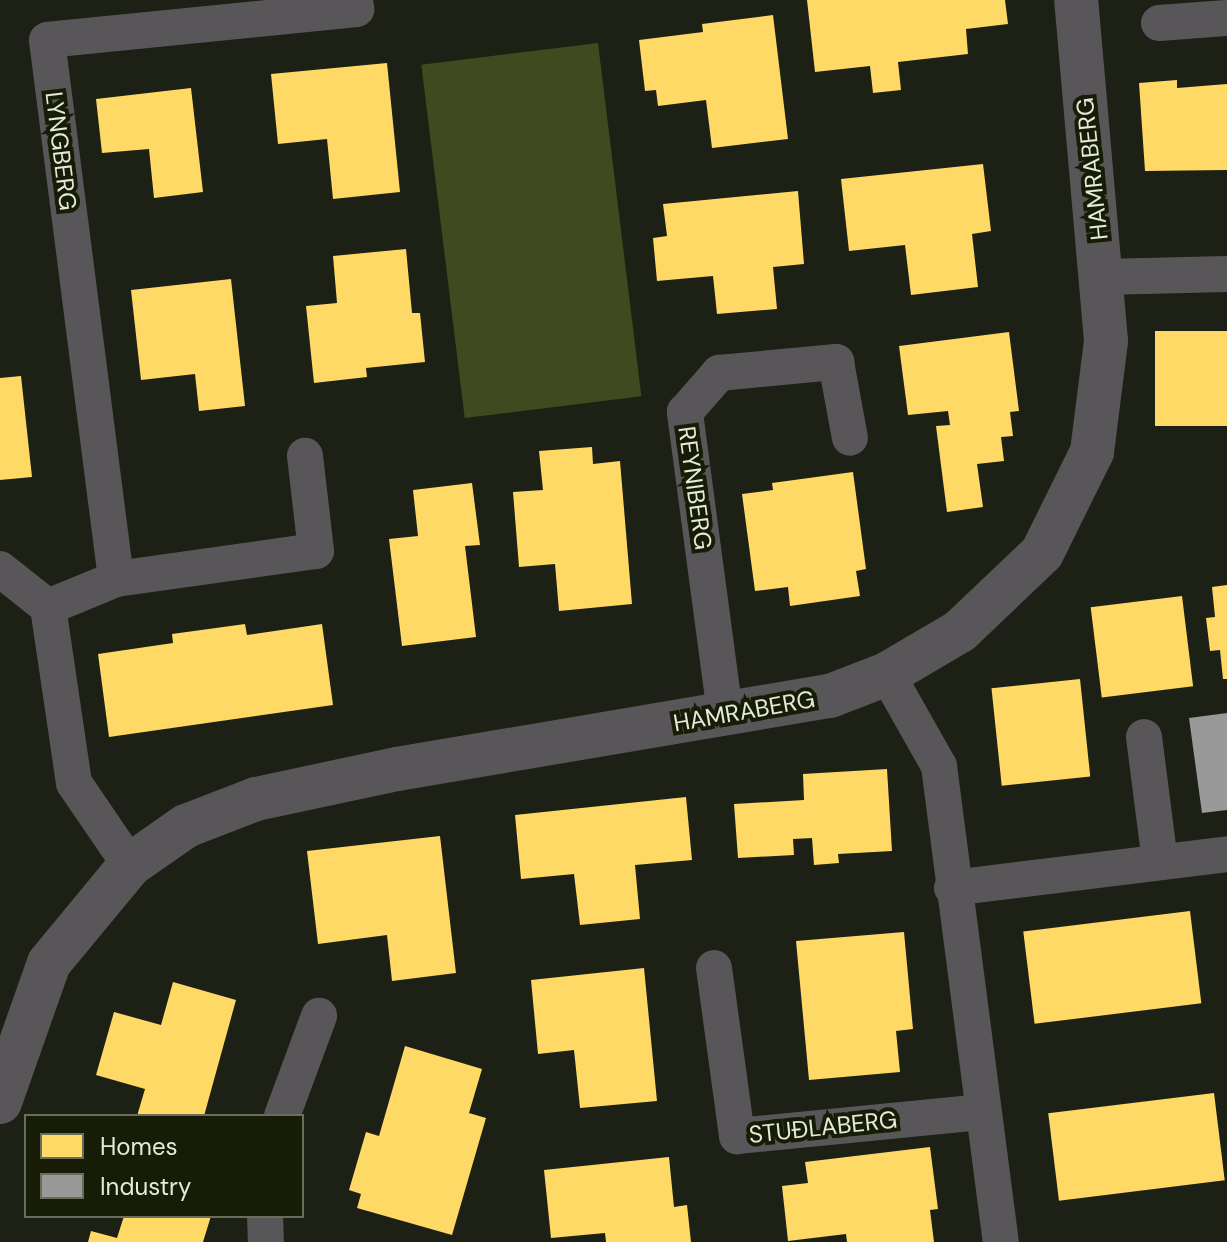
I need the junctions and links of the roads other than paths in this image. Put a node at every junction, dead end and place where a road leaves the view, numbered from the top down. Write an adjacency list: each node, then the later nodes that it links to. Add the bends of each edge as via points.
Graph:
1 (355, 0): 10 (street, LYNGBERG, via 356,9 47,40)
2 (1076, 0): 6 (street, HAMRABERG)
3 (1227, 18): 4 (street)
4 (1159, 23)
5 (1227, 274): 6 (street)
6 (1103, 277): 12 (street, HAMRABERG, via 1106,341 1092,452 1042,553 960,631)
7 (850, 438): 13 (street, REYNIBERG, via 836,362 719,373 685,412)
8 (305, 456): 10 (street, via 316,551)
9 (0, 569): 11 (street)
10 (116, 579): 11 (street)
11 (48, 607): 17 (street, via 74,783)
12 (887, 674): 13 (street, HAMRABERG, via 830,696); 18 (street, via 939,766)
13 (725, 713): 17 (street, HAMRABERG, via 256,799 186,826)
14 (1144, 737): 16 (street)
15 (1227, 854): 16 (street)
16 (1160, 862): 18 (street)
17 (130, 865): 21 (street, HAMRABERG, via 49,963)
18 (952, 888): 22 (street)
19 (714, 968): 22 (street, STUÐLABERG, via 737,1136)
20 (319, 1016): 23 (street)
21 (0, 1102)
22 (981, 1112): 26 (street)
23 (283, 1114)
24 (265, 1218): 25 (street)
25 (266, 1242)
26 (1001, 1242)

